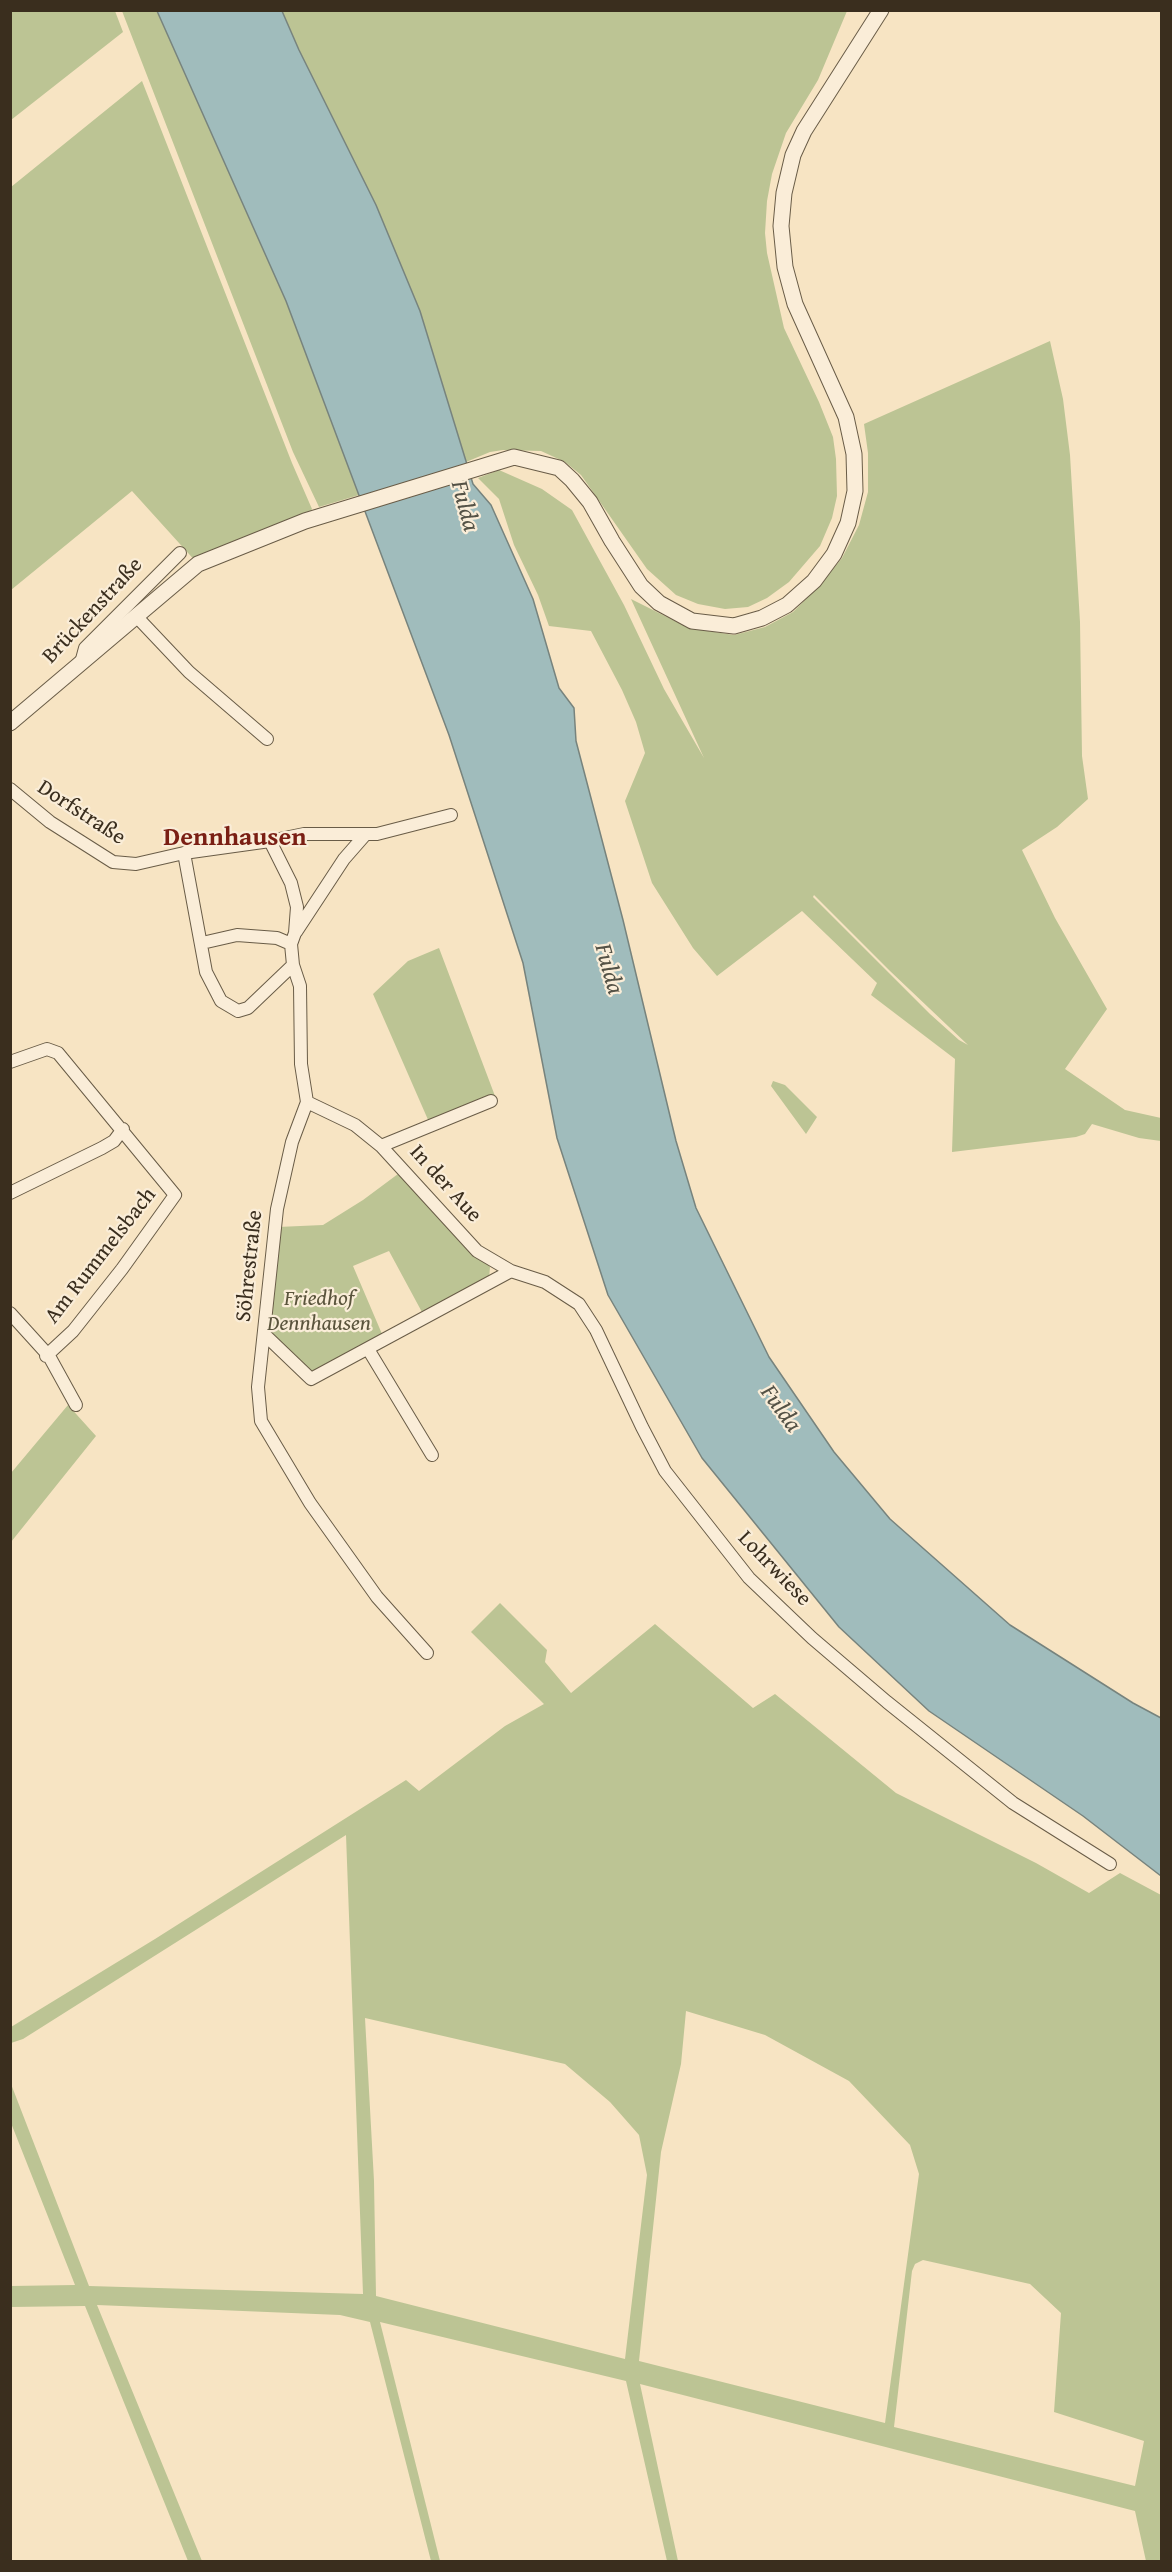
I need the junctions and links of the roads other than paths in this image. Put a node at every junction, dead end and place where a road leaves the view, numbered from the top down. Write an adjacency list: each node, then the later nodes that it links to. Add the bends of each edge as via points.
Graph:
1 (881, 10): 3 (street, via 804,131 793,155 784,193 784,267 795,304 846,417 854,454 855,491 848,523 834,554 814,581 787,605 734,626 692,621 659,603 641,586 590,502 560,468 513,457 278,530 198,564)
2 (180, 553): 4 (street, Brückenstraße, via 85,648)
3 (136, 616): 4 (street); 6 (street, via 189,672)
4 (81, 663): 5 (street, Brückenstraße)
5 (10, 723)
6 (267, 739)
7 (13, 796): 11 (street, Dorfstraße, via 113,862 136,864)
8 (451, 814): 9 (street, Dorfstraße)
9 (365, 836): 10 (street, Dorfstraße, via 304,834); 12 (street, via 344,859)
10 (270, 842): 11 (street, Dorfstraße); 12 (street, Söhrestraße, via 291,883 297,907)
11 (184, 853): 13 (street)
12 (293, 939): 13 (street, via 237,935); 14 (street, Söhrestraße)
13 (202, 943): 14 (street, via 206,972 213,987 221,1001 238,1011 248,1008)
14 (293, 965): 17 (street, Söhrestraße, via 300,986 301,1064)
15 (10, 1062): 18 (street, Am Rummelsbach, via 47,1049 58,1053)
16 (491, 1101): 19 (street, In der Aue)
17 (307, 1102): 19 (street, In der Aue, via 355,1125); 24 (street, Söhrestraße, via 283,1176)
18 (123, 1129): 20 (street, via 102,1148); 26 (street, Am Rummelsbach, via 175,1195 122,1269 73,1330)
19 (381, 1146): 21 (street, In der Aue)
20 (10, 1193)
21 (477, 1251): 22 (street, Lohrwiese)
22 (511, 1271): 25 (street); 30 (street, Lohrwiese, via 545,1282 579,1304 596,1330 665,1471 749,1578 854,1674 1012,1803)
23 (10, 1313): 26 (street)
24 (264, 1334): 25 (street, via 311,1379); 29 (street, Söhrestraße, via 258,1387 261,1421 310,1503 377,1597)
25 (369, 1349): 28 (street)
26 (46, 1356): 27 (street)
27 (76, 1405)
28 (432, 1455)
29 (427, 1653)
30 (1110, 1864)

